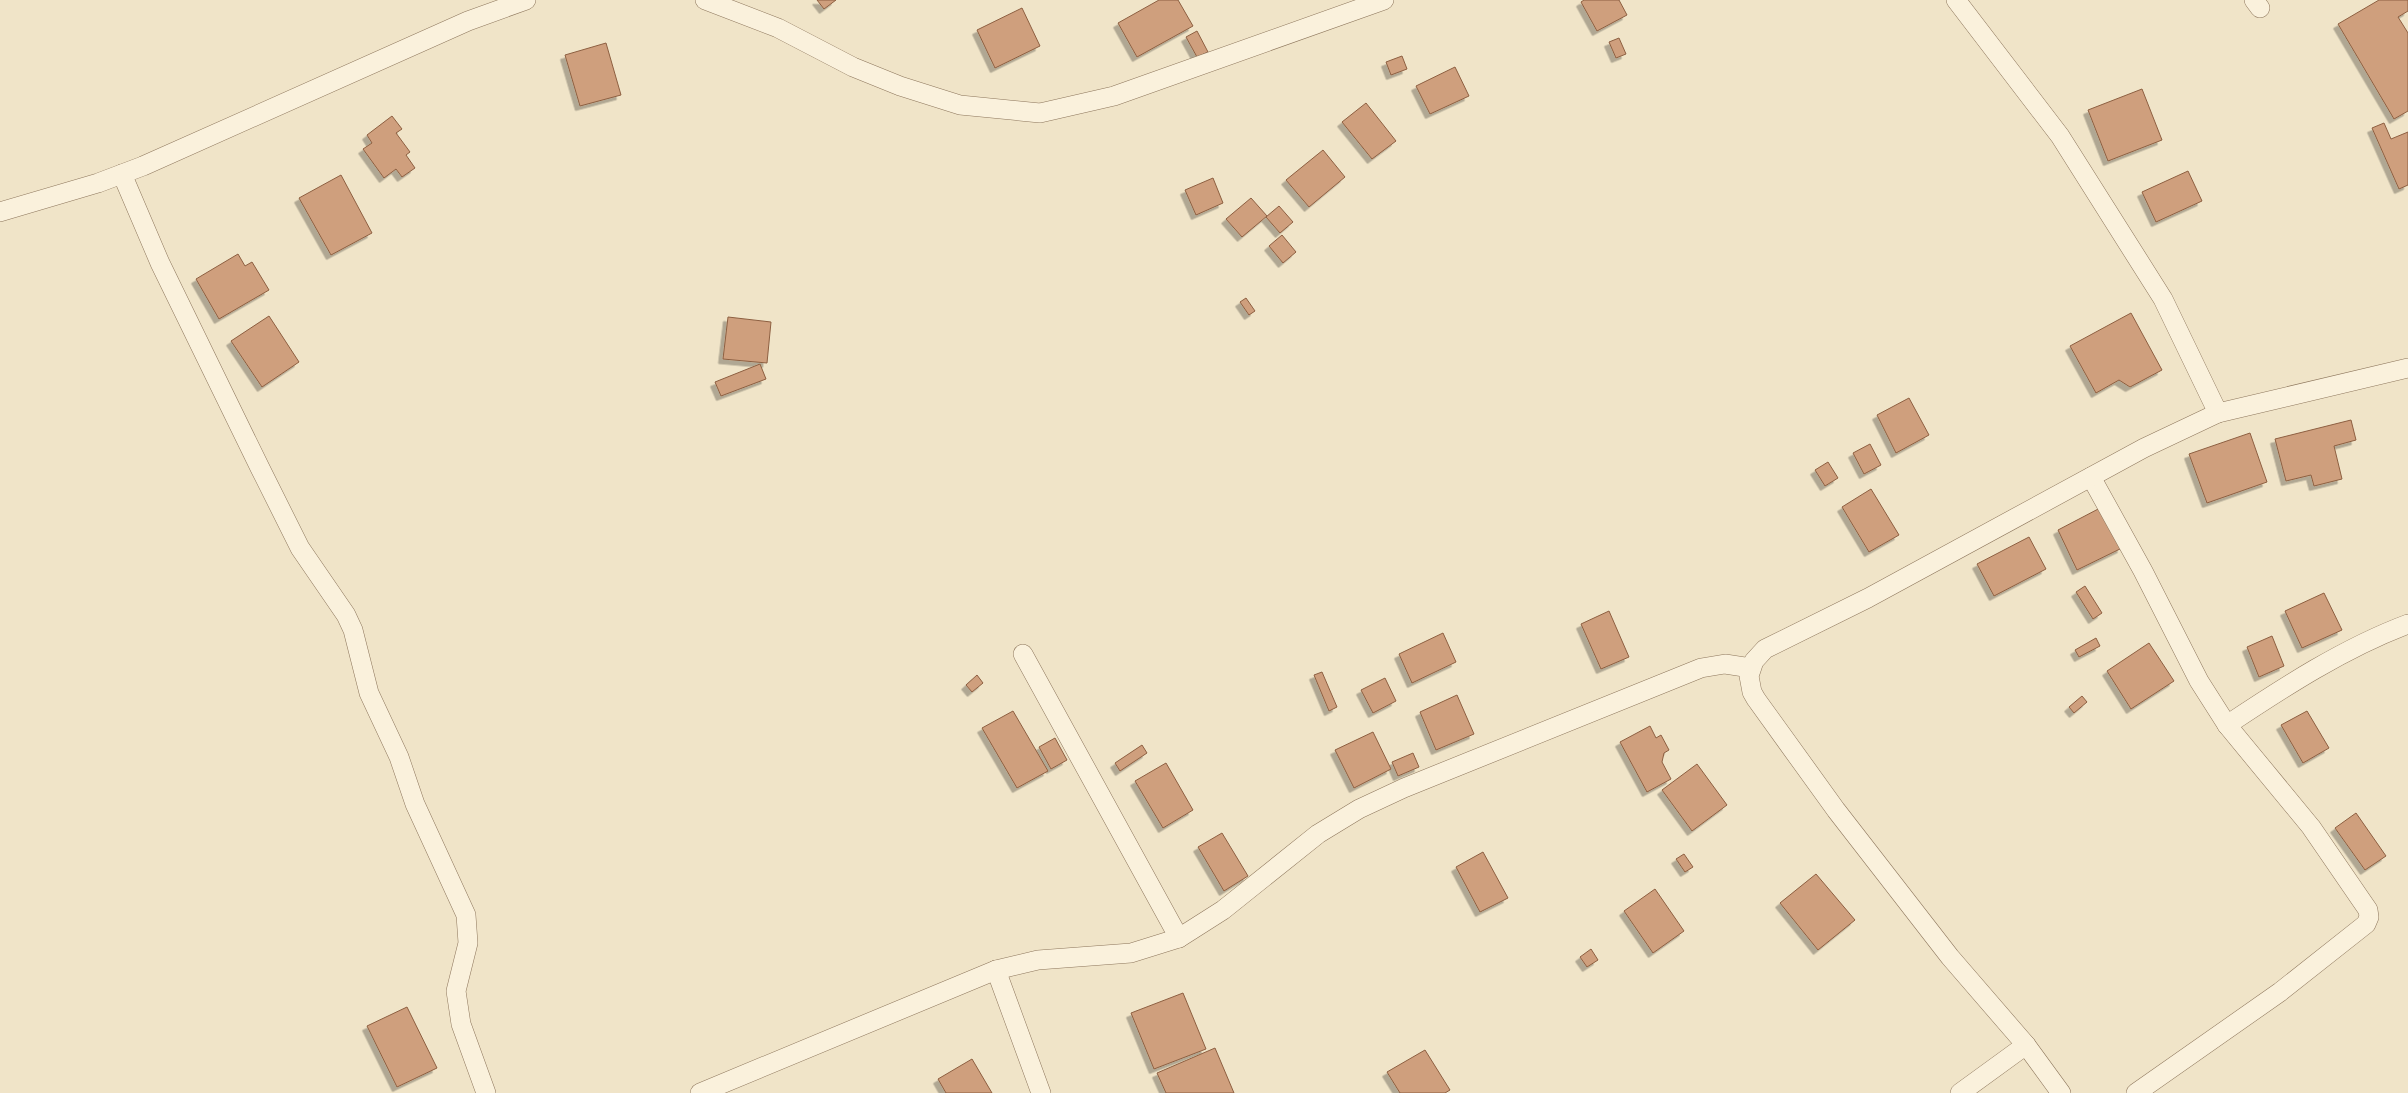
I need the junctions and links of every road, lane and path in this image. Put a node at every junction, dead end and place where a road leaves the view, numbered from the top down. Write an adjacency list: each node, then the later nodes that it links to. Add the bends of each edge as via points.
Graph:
1 (526, 0): 5 (street, via 468,21)
2 (705, 0): 3 (street, via 778,28 853,67 900,86 960,105 1040,112 1114,96)
3 (1384, 0)
4 (1956, 0): 8 (street, via 2060,136 2163,299)
5 (122, 174): 6 (street); 17 (street, via 160,264 300,548 353,630 369,693 466,915 468,943 456,991 461,1024)
6 (0, 212)
7 (2408, 368): 8 (street)
8 (2218, 413): 9 (street)
9 (2091, 477): 12 (street, via 1765,650); 13 (street, via 2199,681)
10 (2408, 624): 13 (street, via 2322,666)
11 (1023, 654): 14 (street)
12 (1751, 668): 14 (street, via 1725,664 1701,668 1381,798 1318,834 1223,910); 16 (street, via 1752,692 1795,754 1950,957)
13 (2227, 725): 22 (street, via 2311,827 2368,910 2369,917 2366,924 2280,992)
14 (1179, 938): 15 (street, via 1131,953 1038,960)
15 (996, 970): 18 (street); 19 (street)
16 (2026, 1045): 20 (street); 21 (street)
17 (486, 1093)
18 (700, 1093)
19 (1040, 1093)
20 (1960, 1093)
21 (2061, 1093)
22 (2136, 1093)

